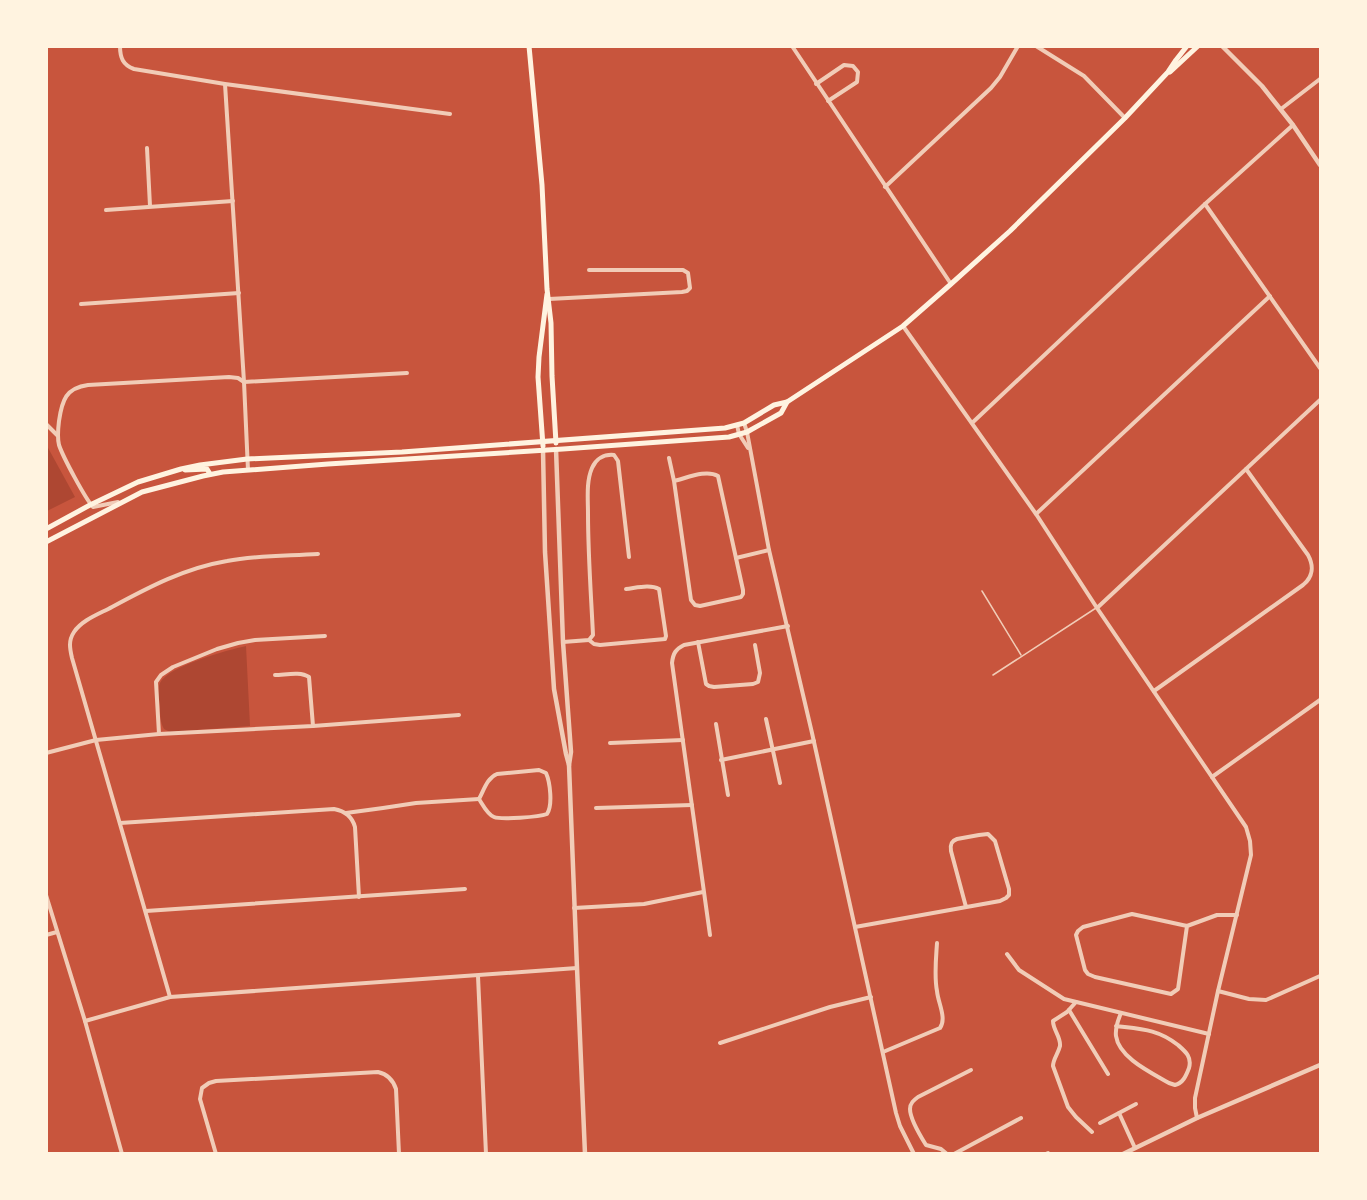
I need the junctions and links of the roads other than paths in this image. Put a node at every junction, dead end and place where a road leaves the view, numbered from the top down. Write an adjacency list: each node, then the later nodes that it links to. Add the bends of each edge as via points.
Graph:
1 (120, 46): 13 (street, via 124,63 134,69)
2 (529, 46): 29 (main road)
3 (792, 46): 14 (street)
4 (1018, 46): 22 (street, via 991,88)
5 (1036, 46): 18 (street, via 1084,76)
6 (1187, 46): 11 (main road)
7 (1198, 46): 11 (main road)
8 (1222, 46): 10 (street)
9 (1228, 46): 10 (street)
10 (1229, 54): 16 (street)
11 (1168, 72): 18 (main road)
12 (1320, 79): 16 (street)
13 (225, 84): 17 (street); 23 (street)
14 (816, 84): 15 (street); 15 (street, via 844,65 850,64 858,72 857,82)
15 (828, 101): 22 (street)
16 (1281, 109): 19 (street)
17 (450, 114)
18 (1125, 118): 28 (main road)
19 (1293, 125): 21 (street); 24 (street)
20 (147, 148): 25 (street)
21 (1320, 165)
22 (885, 187): 28 (street)
23 (233, 201): 25 (street); 30 (street)
24 (1205, 204): 31 (street); 41 (street)
25 (150, 206): 26 (street)
26 (106, 210)
27 (589, 270): 32 (street, via 683,270 688,273 690,288 682,292)
28 (951, 284): 34 (main road)
29 (547, 290): 32 (main road); 48 (main road, via 538,377)
30 (239, 293): 33 (street); 37 (street)
31 (1270, 296): 35 (street); 61 (street)
32 (549, 299): 47 (main road)
33 (81, 304)
34 (903, 326): 39 (main road); 41 (street)
35 (1320, 368)
36 (408, 373): 37 (street)
37 (244, 382): 46 (street, via 229,377 81,386 64,400); 53 (street)
38 (1320, 400): 55 (street)
39 (787, 402): 40 (main road, via 774,405); 44 (main road, via 781,413)
40 (744, 423): 43 (main road); 44 (street)
41 (972, 423): 61 (street)
42 (46, 424): 46 (street)
43 (737, 425): 45 (street); 47 (main road)
44 (747, 432): 45 (main road); 51 (street)
45 (739, 434): 49 (main road); 51 (street)
46 (58, 435): 60 (street, via 61,450)
47 (555, 441): 48 (main road); 49 (main road)
48 (542, 443): 50 (main road); 53 (main road)
49 (556, 449): 50 (main road); 74 (street)
50 (543, 450): 56 (main road); 94 (street, via 551,647)
51 (750, 451): 64 (street)
52 (669, 458): 58 (street)
53 (247, 459): 54 (main road); 56 (street)
54 (181, 469): 57 (main road, via 207,470); 60 (main road, via 138,482)
55 (1246, 469): 70 (street); 80 (street, via 1308,555 1312,563 1310,577)
56 (248, 470): 57 (main road)
57 (210, 474): 59 (main road, via 142,492)
58 (674, 481): 67 (street, via 706,473 718,476); 67 (street, via 695,604 703,606 742,596)
59 (122, 502): 60 (street, via 95,508); 63 (main road)
60 (90, 505): 62 (main road)
61 (1036, 514): 70 (street)
62 (46, 529)
63 (46, 542)
64 (769, 550): 67 (street); 71 (street)
65 (318, 554): 87 (street, via 247,558 193,569 156,583 80,625 70,639 70,649)
66 (629, 557): 73 (street, via 618,461 609,454 595,463 588,488 593,635)
67 (736, 558)
68 (626, 589): 73 (street, via 659,589 665,639 600,645)
69 (982, 591): 77 (lane)
70 (1097, 608): 77 (lane); 80 (street)
71 (788, 626): 75 (street); 89 (street)
72 (325, 636): 86 (street, via 238,643 172,667 156,682)
73 (589, 640): 74 (street)
74 (562, 642): 94 (street)
75 (698, 642): 76 (street, via 706,684 714,687 758,682); 88 (street, via 684,645 673,655)
76 (755, 645)
77 (1022, 656): 79 (lane)
78 (275, 675): 85 (street, via 309,677)
79 (993, 675)
80 (1154, 691): 95 (street)
81 (1320, 700): 95 (street)
82 (459, 715): 85 (street)
83 (766, 719): 91 (street)
84 (716, 724): 93 (street)
85 (313, 726): 86 (street)
86 (159, 734): 87 (street)
87 (96, 740): 92 (street); 102 (street)
88 (683, 740): 90 (street); 99 (street)
89 (814, 741): 91 (street); 112 (street)
90 (610, 743)
91 (773, 750): 93 (street); 96 (street)
92 (46, 753)
93 (721, 760): 97 (street)
94 (569, 765): 108 (street)
95 (1212, 777): 110 (street, via 1251,841)
96 (780, 783)
97 (728, 795)
98 (479, 799): 98 (street, via 489,779 497,774 540,770 548,775 550,806 543,815 495,818); 101 (street, via 416,802)
99 (692, 805): 100 (street); 104 (street)
100 (596, 808)
101 (346, 813): 102 (street, via 334,809); 106 (street, via 355,827)
102 (120, 823): 109 (street)
103 (465, 889): 106 (street)
104 (703, 892): 108 (street, via 644,904); 115 (street)
105 (46, 895): 113 (street)
106 (359, 897): 109 (street)
107 (966, 907): 107 (street, via 1000,901 1009,894 996,845 988,834 953,840 950,845); 112 (street)
108 (574, 908): 118 (street)
109 (146, 911): 122 (street)
110 (1237, 915): 111 (street, via 1217,915); 121 (street)
111 (1187, 926): 111 (street, via 1132,914 1083,927 1076,935 1088,974 1172,994 1178,989)
112 (855, 927): 123 (street)
113 (57, 932): 114 (street); 127 (street)
114 (46, 935)
115 (710, 935)
116 (937, 943): 131 (street, via 936,985 942,1026)
117 (1007, 954): 124 (street, via 1021,972 1063,999)
118 (577, 968): 119 (street); 146 (street)
119 (478, 976): 122 (street); 145 (street)
120 (1320, 976): 121 (street, via 1266,1000)
121 (1218, 991): 129 (street)
122 (171, 997): 127 (street)
123 (871, 997): 130 (street); 131 (street)
124 (1076, 1002): 125 (street); 126 (street)
125 (1069, 1010): 134 (street); 140 (street, via 1053,1021 1060,1046 1053,1066 1068,1107)
126 (1121, 1013): 128 (street); 129 (street)
127 (85, 1021): 142 (street)
128 (1116, 1026): 128 (street, via 1119,1045 1137,1064 1172,1084 1182,1082 1191,1061 1183,1049 1158,1033)
129 (1209, 1034): 138 (street, via 1196,1098)
130 (720, 1043)
131 (883, 1052): 147 (street, via 900,1126)
132 (1320, 1065): 138 (street)
133 (971, 1070): 148 (street, via 918,1097 910,1106 926,1145)
134 (1108, 1074)
135 (1136, 1104): 136 (street)
136 (1119, 1113): 139 (street); 141 (street)
137 (1021, 1118): 149 (street)
138 (1197, 1118): 141 (street)
139 (1100, 1123)
140 (1092, 1132)
141 (1135, 1148): 150 (street)
142 (122, 1154)
143 (216, 1154): 144 (street, via 200,1099 206,1084 378,1072 389,1077 396,1089)
144 (399, 1154)
145 (486, 1154)
146 (585, 1154)
147 (914, 1154)
148 (947, 1154)
149 (954, 1154)
150 (1123, 1154)

